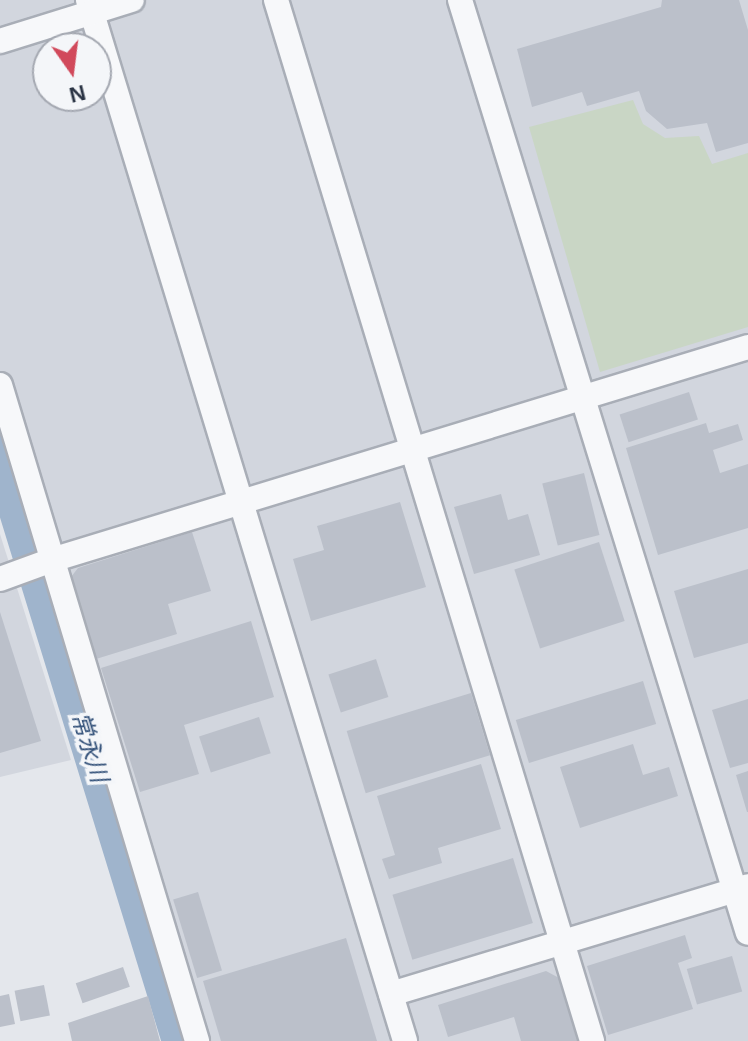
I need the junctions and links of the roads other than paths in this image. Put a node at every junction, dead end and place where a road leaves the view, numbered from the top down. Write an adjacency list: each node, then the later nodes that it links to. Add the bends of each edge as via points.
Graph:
1 (132, 0): 4 (street)
2 (276, 0): 9 (street)
3 (460, 0): 8 (street)
4 (90, 6): 5 (street); 10 (street)
5 (0, 41)
6 (748, 347): 8 (street)
7 (0, 385): 11 (street)
8 (581, 398): 9 (street); 13 (street)
9 (413, 449): 10 (street); 15 (street)
10 (240, 502): 11 (street); 16 (street)
11 (55, 559): 12 (street); 17 (street)
12 (6, 577)
13 (741, 888): 14 (street); 15 (street)
14 (748, 933)
15 (561, 941): 16 (street); 19 (street)
16 (391, 994): 18 (street)
17 (197, 1041)
18 (405, 1041)
19 (592, 1041)

